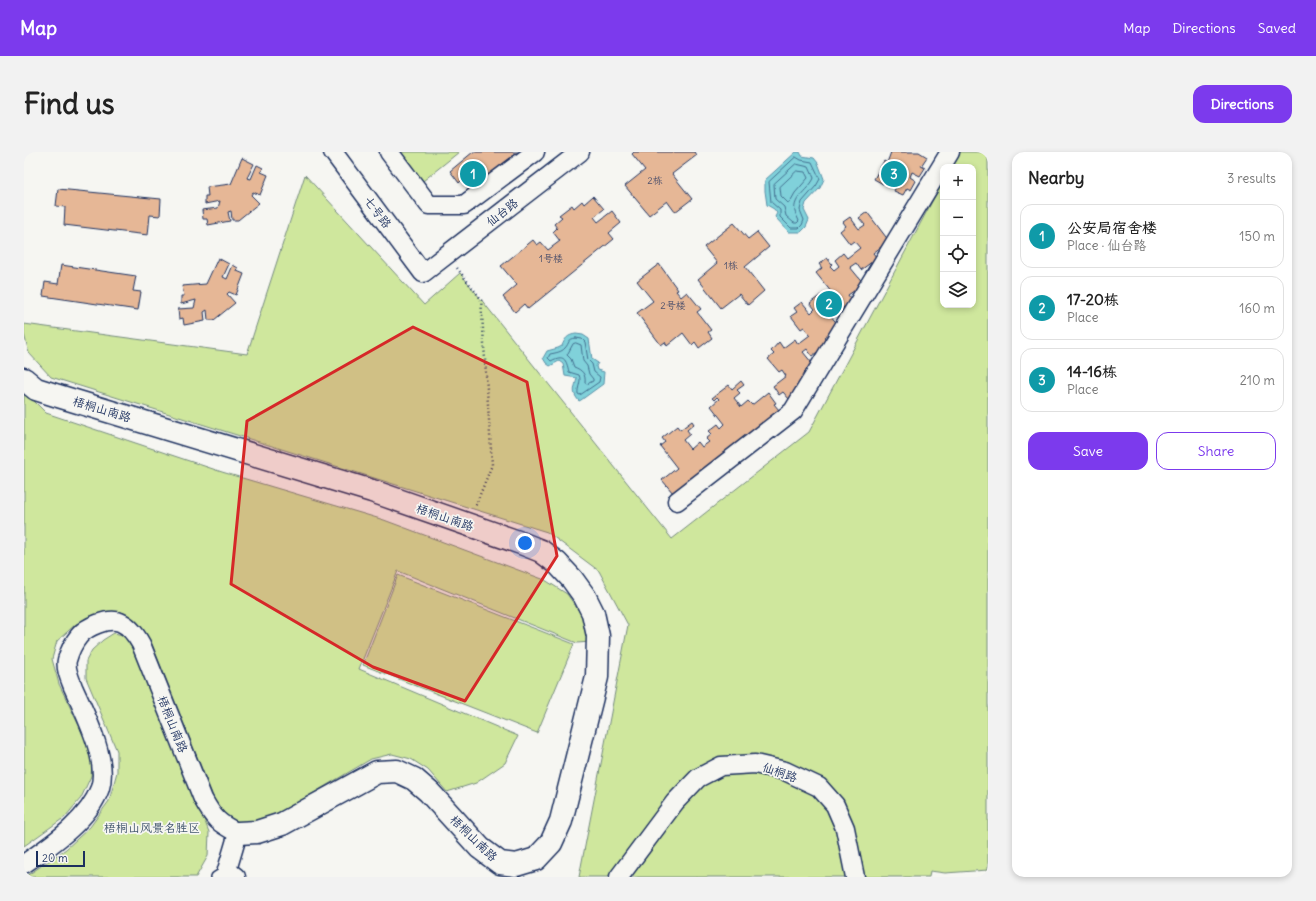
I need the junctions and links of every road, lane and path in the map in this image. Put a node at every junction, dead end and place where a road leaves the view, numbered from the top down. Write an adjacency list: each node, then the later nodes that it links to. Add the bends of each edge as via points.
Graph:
1 (332, 152): 7 (street, 七号路)
2 (389, 152): 3 (street, via 428,204 464,205)
3 (534, 152)
4 (580, 152): 6 (street, 仙台路)
5 (950, 152): 9 (street, via 793,411)
6 (446, 255): 7 (street, 仙台路); 10 (path, via 481,299 492,465)
7 (423, 273)
8 (24, 379): 10 (street, 梧桐山南路, via 36,389 372,491)
9 (678, 501)
10 (468, 525): 11 (street, 梧桐山南路, via 541,551 557,563 572,580 593,613 598,636 597,677 561,821 551,843 536,859 516,865 500,863 480,848 429,792 414,779 397,771 377,772 282,824 257,832)
11 (238, 834): 12 (street, 梧桐山南路, via 222,825 211,814 203,799 141,644 132,630 120,622 105,621 92,626 79,636 66,662 101,758 100,787 92,804 77,821 52,844); 13 (street)
12 (24, 864)
13 (227, 875)
14 (619, 877): 15 (street, 仙桐路, via 675,802 698,778 721,766 755,764 785,771 819,787 835,805 845,828)
15 (855, 877)

